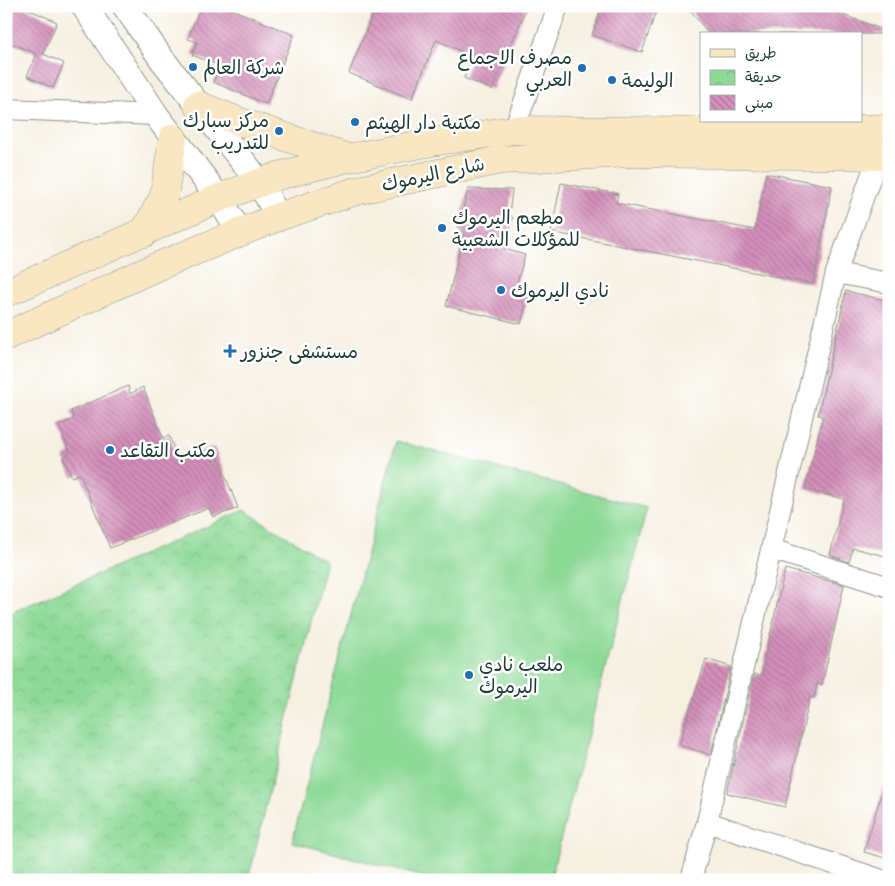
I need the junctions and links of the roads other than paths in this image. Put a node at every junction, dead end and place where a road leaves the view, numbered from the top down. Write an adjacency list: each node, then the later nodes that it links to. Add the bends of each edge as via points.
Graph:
1 (84, 6): 6 (street)
2 (125, 6): 4 (street)
3 (558, 6): 8 (street)
4 (198, 105): 11 (main road); 12 (street)
5 (6, 109): 6 (street)
6 (156, 115): 9 (street)
7 (889, 128): 8 (main road, شارع اليرموك, via 742,132)
8 (514, 130): 11 (main road, شارع اليرموك)
9 (173, 138): 13 (street); 15 (main road, via 164,196)
10 (883, 156): 14 (main road, شارع اليرموك, via 628,153 500,160 359,190); 17 (street)
11 (348, 158): 12 (main road, شارع اليرموك)
12 (260, 183): 13 (main road, شارع اليرموك); 14 (street)
13 (218, 198): 15 (main road, شارع اليرموك); 16 (street)
14 (278, 217): 16 (main road, شارع اليرموك)
15 (144, 233): 19 (main road, شارع اليرموك)
16 (240, 233): 20 (main road, شارع اليرموك)
17 (836, 273): 18 (street); 21 (street)
18 (889, 283)
19 (6, 293)
20 (6, 336)
21 (771, 549): 22 (street); 23 (street)
22 (889, 587)
23 (707, 822): 24 (street); 25 (street)
24 (691, 880)
25 (882, 880)

